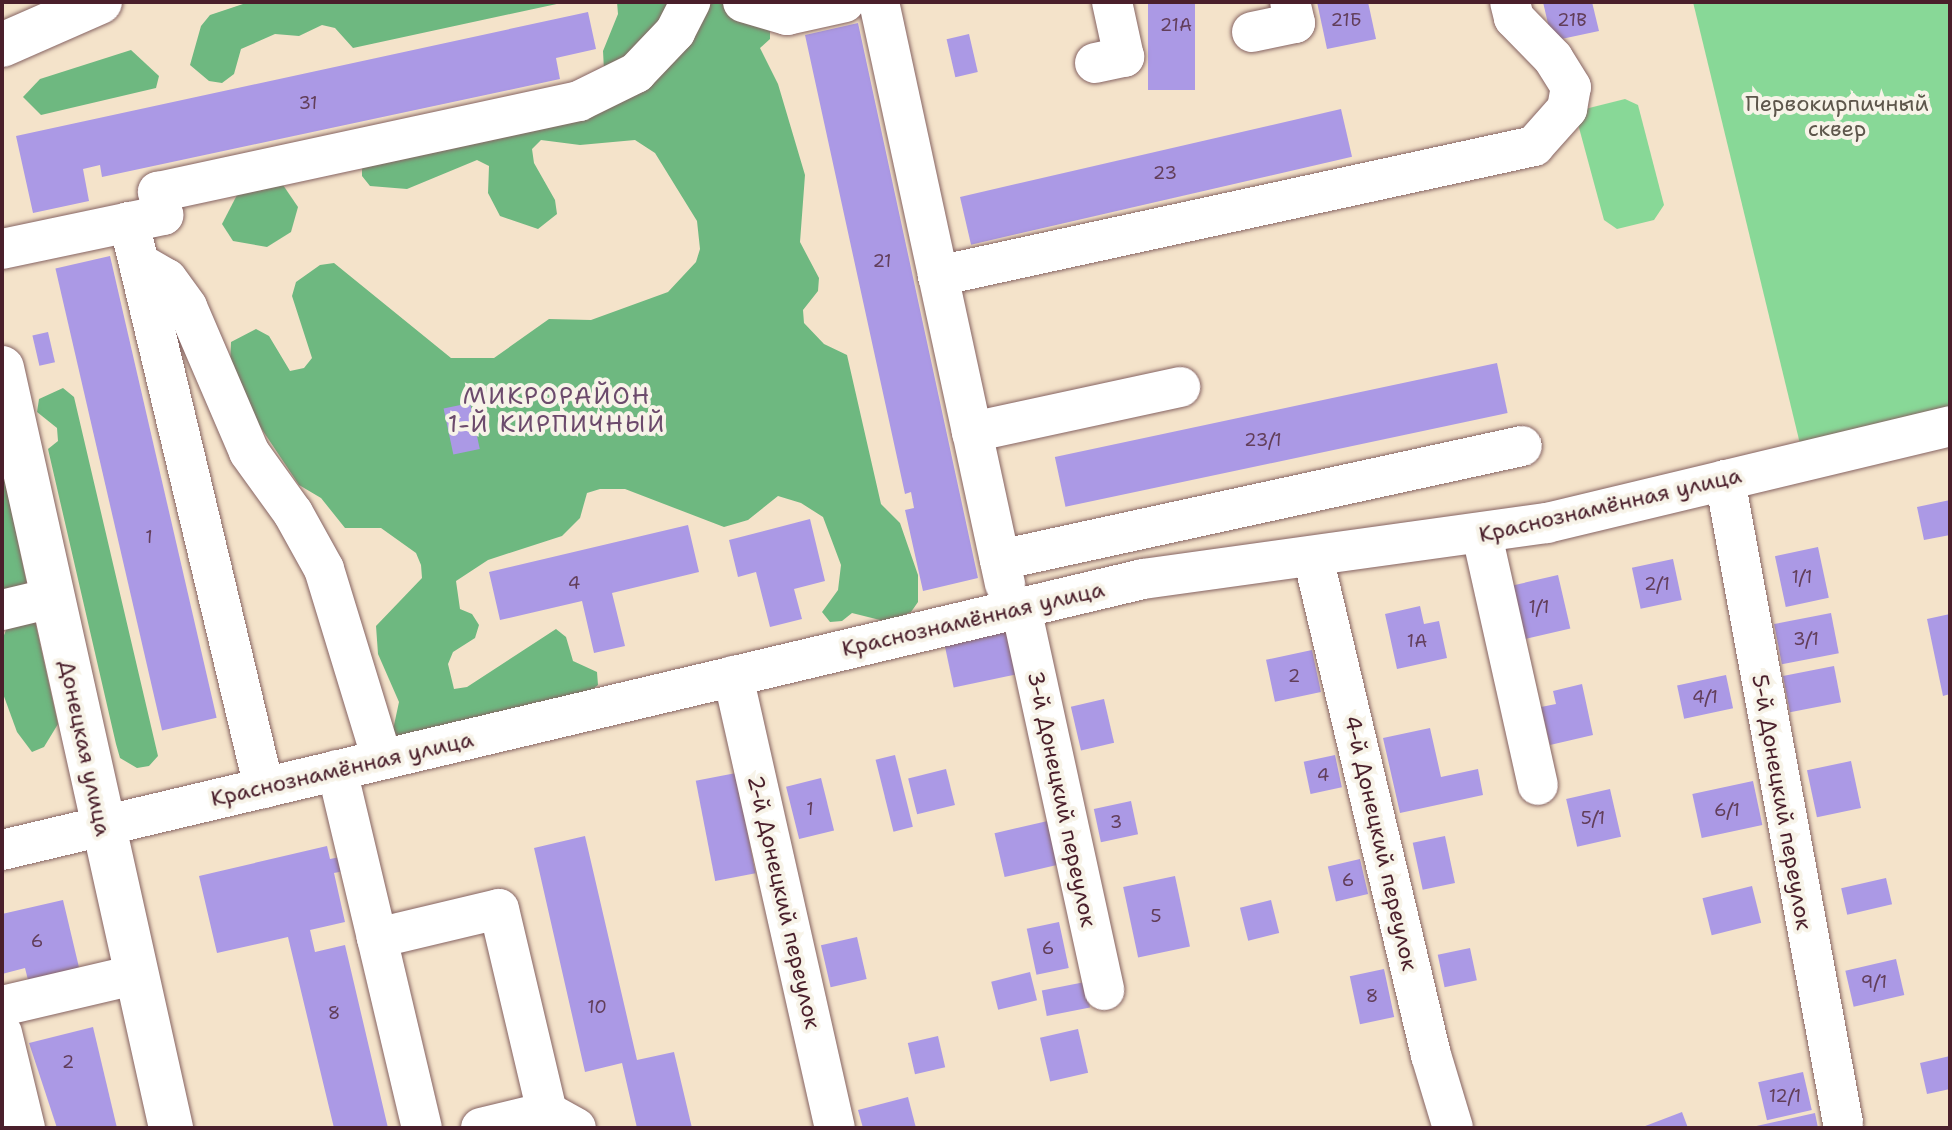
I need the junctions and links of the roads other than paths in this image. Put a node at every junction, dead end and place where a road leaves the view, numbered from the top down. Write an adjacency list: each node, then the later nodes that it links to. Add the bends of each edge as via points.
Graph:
1 (100, 2): 10 (main road)
2 (690, 2): 12 (street, via 675,32 636,73 579,101 158,192 163,215)
3 (743, 2): 4 (street, via 787,15)
4 (845, 2)
5 (879, 2): 15 (street, 3-й Донецкий переулок)
6 (1112, 2): 11 (street, via 1124,57)
7 (1290, 2): 9 (street, via 1295,23)
8 (1510, 2): 15 (street, via 1514,18 1553,58 1571,87 1567,109 1534,146)
9 (1252, 32)
10 (2, 45)
11 (1095, 63)
12 (129, 222): 13 (street); 14 (street)
13 (2, 249)
14 (139, 263): 29 (street, via 167,279 187,307 249,452 293,513 324,569); 32 (street)
15 (938, 276): 19 (street, 3-й Донецкий переулок)
16 (1180, 387): 19 (street)
17 (4, 388): 25 (main road, Донецкая улица)
18 (1950, 426): 21 (street, Краснознамённая улица)
19 (972, 432): 24 (street, 3-й Донецкий переулок)
20 (1522, 446): 24 (street)
21 (1725, 480): 22 (street, Краснознамённая улица); 41 (street, 5-й Донецкий переулок)
22 (1482, 535): 23 (street, Краснознамённая улица); 31 (street)
23 (1313, 557): 26 (street, Краснознамённая улица, via 1143,579); 47 (street, 4-й Донецкий переулок, via 1427,1039)
24 (1000, 560): 26 (street, 3-й Донецкий переулок)
25 (52, 598): 27 (street); 33 (main road, Донецкая улица)
26 (1016, 609): 28 (street, Краснознамённая улица); 37 (street, 3-й Донецкий переулок)
27 (2, 610)
28 (733, 676): 29 (street, Краснознамённая улица); 46 (street, 2-й Донецкий переулок)
29 (382, 759): 30 (street, Краснознамённая улица)
30 (337, 770): 32 (street, Краснознамённая улица); 35 (street)
31 (1538, 785)
32 (264, 788): 33 (street, Краснознамённая улица)
33 (102, 826): 34 (street, Краснознамённая улица); 36 (main road, Донецкая улица)
34 (2, 850)
35 (377, 938): 40 (street, via 499,909); 44 (street)
36 (134, 975): 38 (street); 43 (main road, Донецкая улица)
37 (1104, 990)
38 (2, 1006)
39 (2, 1033): 42 (street)
40 (562, 1120): 45 (street)
41 (1843, 1123)
42 (25, 1128)
43 (171, 1128)
44 (422, 1128)
45 (481, 1128)
46 (835, 1128)
47 (1453, 1128)

